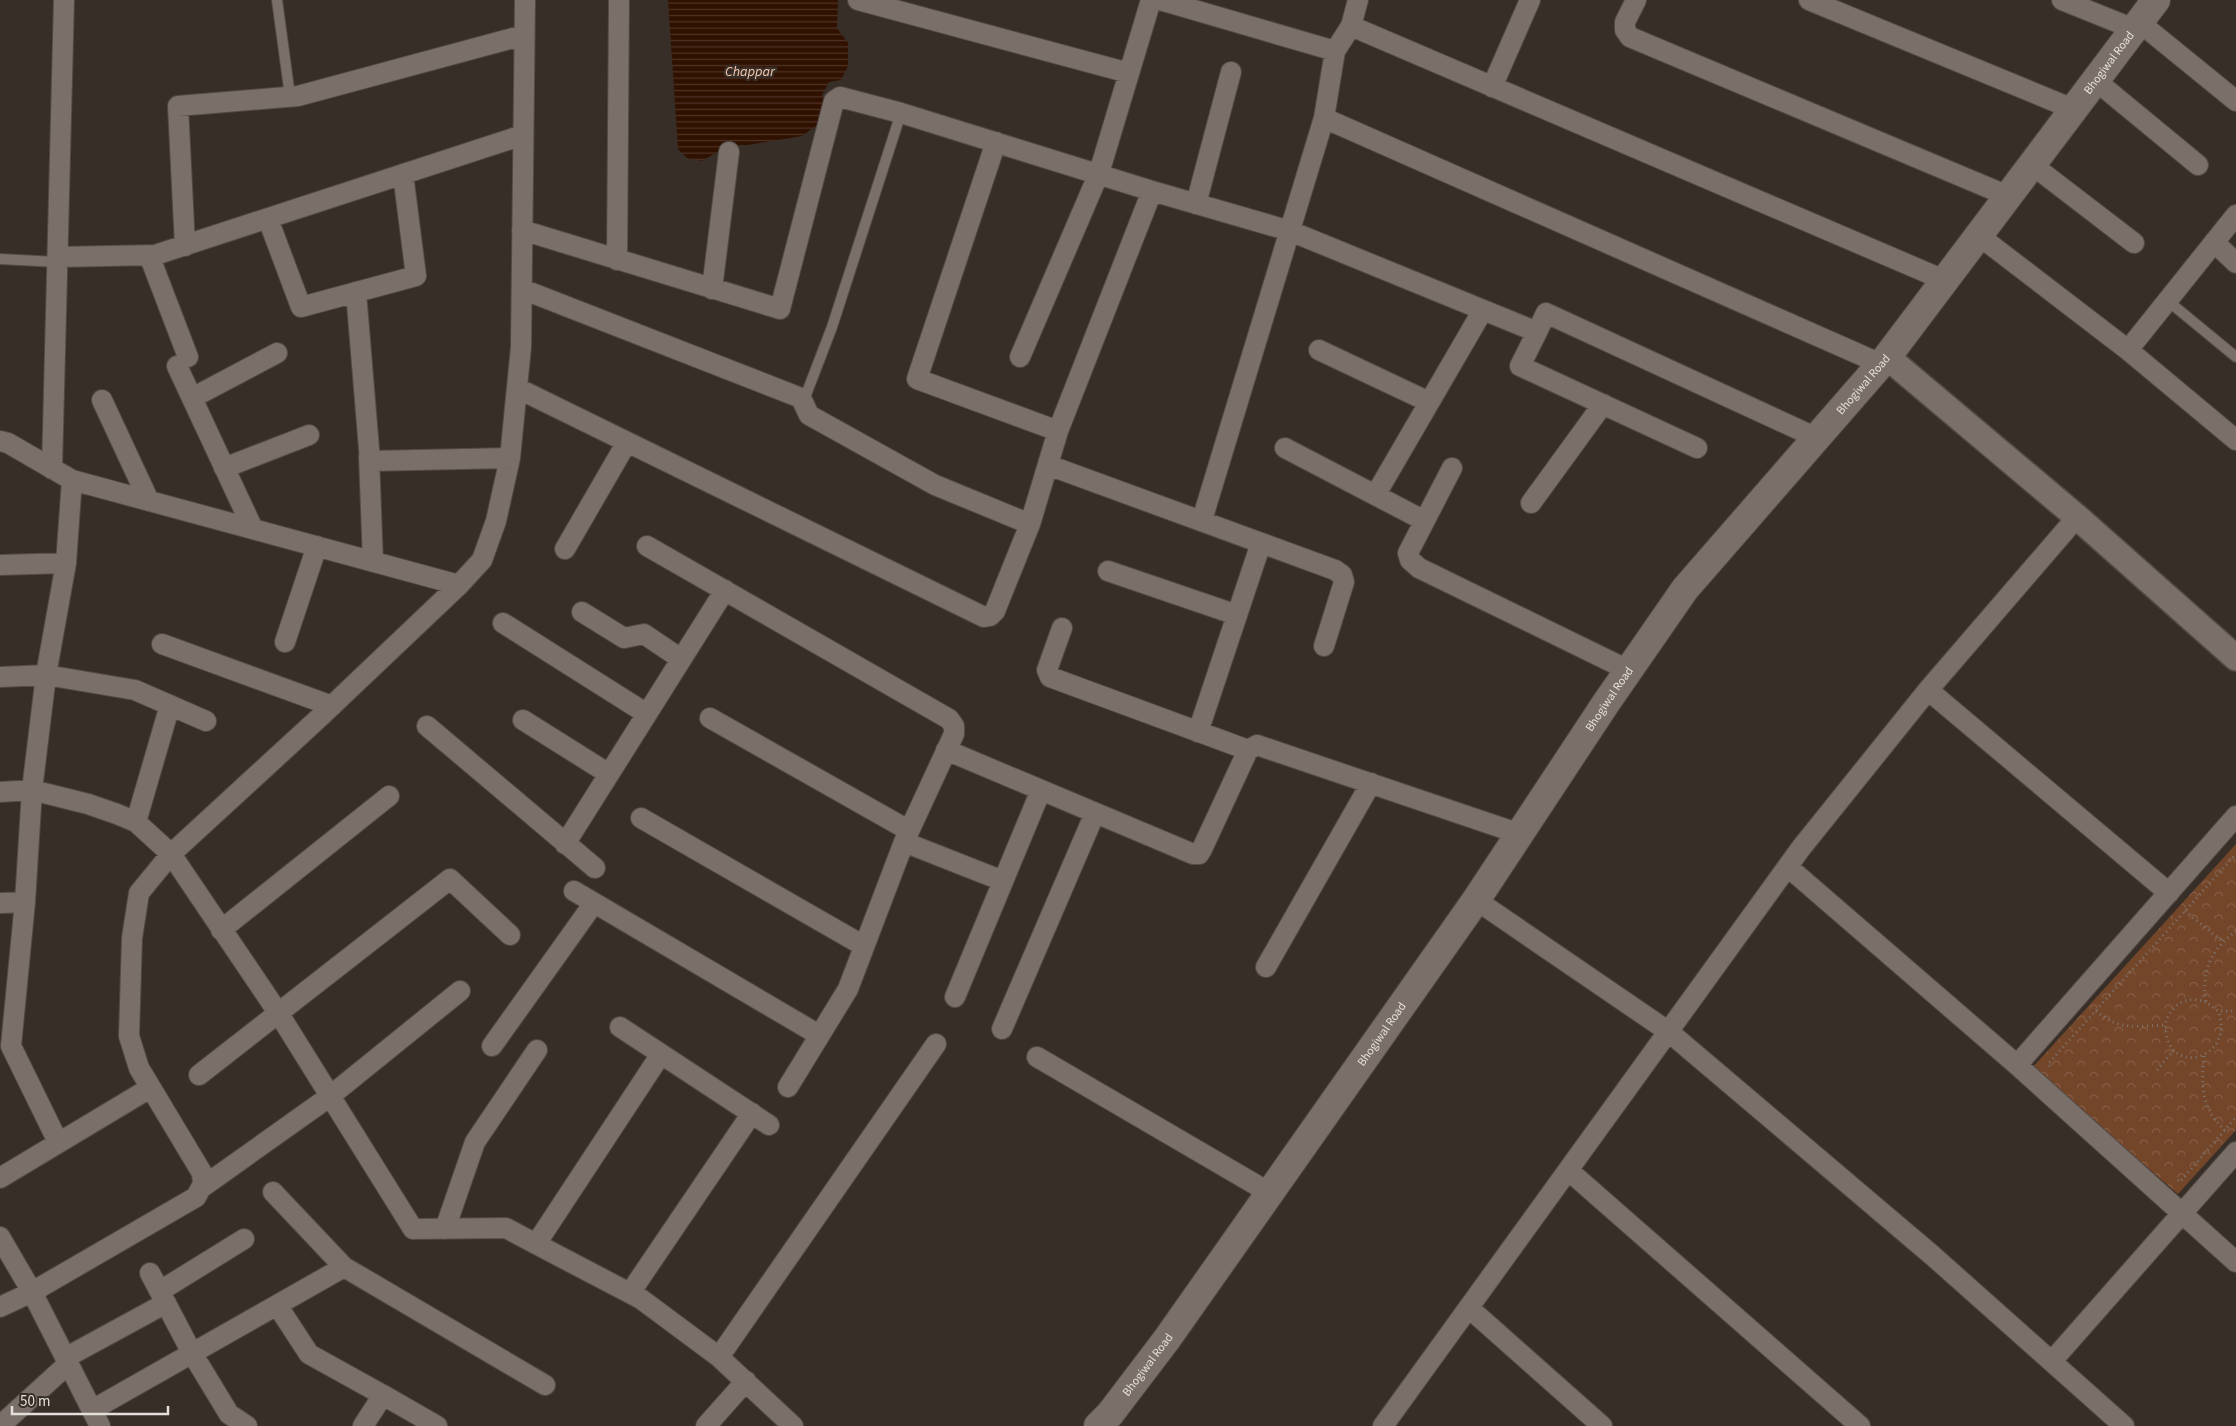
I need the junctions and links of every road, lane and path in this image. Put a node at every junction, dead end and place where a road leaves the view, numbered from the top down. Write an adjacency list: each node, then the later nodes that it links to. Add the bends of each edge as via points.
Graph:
1 (64, 0): 47 (street)
2 (277, 0): 22 (lane)
3 (524, 0): 16 (street)
4 (620, 0): 48 (street)
5 (858, 0): 18 (street)
6 (1151, 0): 18 (street)
7 (1160, 0): 17 (street)
8 (1358, 0): 15 (street)
9 (1530, 0): 21 (street)
10 (1636, 0): 35 (street, via 1625,22 1625,30 1630,37)
11 (1809, 0): 24 (street)
12 (2062, 0): 14 (street)
13 (2156, 0): 14 (main road, Bhogiwal Road)
14 (2137, 25): 20 (main road, Bhogiwal Road); 23 (street)
15 (1351, 26): 17 (street); 21 (street)
16 (524, 34): 22 (street); 27 (street)
17 (1336, 51): 26 (street)
18 (1129, 72): 32 (street)
19 (1231, 72): 36 (street)
20 (2095, 80): 24 (main road, Bhogiwal Road); 31 (street)
21 (1492, 86): 50 (street)
22 (290, 96): 44 (street, via 178,106)
23 (2236, 101)
24 (2073, 109): 30 (main road, Bhogiwal Road)
25 (900, 113): 28 (street); 52 (street, via 840,97 834,101 780,309); 66 (lane, via 832,327)
26 (1324, 118): 40 (street); 62 (street)
27 (523, 135): 33 (street); 39 (street)
28 (996, 142): 32 (street); 69 (street, via 918,379)
29 (729, 152): 52 (street)
30 (2031, 164): 35 (main road, Bhogiwal Road); 42 (street)
31 (2198, 165)
32 (1099, 173): 34 (street); 60 (street)
33 (403, 174): 38 (street); 53 (street, via 416,276)
34 (1152, 191): 36 (street); 69 (street)
35 (2008, 196): 41 (main road, Bhogiwal Road)
36 (1196, 204): 40 (street)
37 (2236, 215): 43 (street)
38 (268, 219): 44 (street); 53 (street, via 301,307)
39 (522, 230): 48 (street); 51 (street)
40 (1290, 231): 55 (street); 88 (street)
41 (1978, 235): 50 (main road, Bhogiwal Road); 58 (street)
42 (2134, 242)
43 (2214, 242): 49 (street); 54 (street)
44 (185, 246): 45 (street)
45 (149, 255): 47 (street); 64 (street)
46 (0, 259): 47 (lane)
47 (58, 260): 82 (street)
48 (617, 260): 52 (street)
49 (2236, 263)
50 (1944, 280): 62 (main road, Bhogiwal Road)
51 (522, 289): 63 (street); 66 (street)
52 (712, 289)
53 (356, 292): 77 (street)
54 (2168, 301): 58 (street); 61 (lane)
55 (1483, 310): 56 (street); 67 (street)
56 (1537, 332): 68 (street, via 1520,366); 71 (street, via 1546,313)
57 (1319, 350): 67 (street)
58 (2128, 350): 72 (street)
59 (277, 353): 64 (street)
60 (1020, 356)
61 (2236, 356)
62 (1884, 360): 71 (main road, Bhogiwal Road); 87 (street)
63 (517, 388): 74 (street); 78 (street)
64 (192, 398): 80 (street)
65 (102, 400): 85 (street)
66 (804, 400): 90 (street, via 809,416 934,486)
67 (1429, 402): 84 (street)
68 (1603, 404): 76 (street); 86 (street)
69 (1058, 431): 79 (street)
70 (308, 435): 80 (street)
71 (1817, 438): 111 (main road, Bhogiwal Road, via 1685,590)
72 (2236, 440)
73 (0, 441): 82 (street)
74 (627, 442): 90 (street, via 984,617 995,611); 95 (street)
75 (1285, 448): 84 (street)
76 (1697, 448)
77 (369, 456): 78 (street, via 370,461); 96 (street)
78 (510, 458): 100 (street, via 496,522 482,560)
79 (1048, 465): 88 (street); 90 (street)
80 (224, 468): 91 (street)
81 (1452, 468): 89 (street)
82 (52, 469): 83 (street)
83 (72, 480): 85 (street); 97 (street)
84 (1376, 494): 89 (street)
85 (149, 501): 91 (street)
86 (1531, 503)
87 (2077, 517): 109 (street); 114 (street)
88 (1202, 520): 92 (street)
89 (1423, 520): 111 (street, via 1408,553 1410,560 1419,568)
90 (1030, 524)
91 (253, 529): 93 (street)
92 (1261, 543): 103 (street); 108 (street, via 1342,575 1344,582)
93 (317, 546): 96 (street); 106 (street)
94 (647, 546): 101 (street)
95 (566, 549)
96 (373, 562): 100 (street)
97 (66, 563): 98 (street); 112 (street)
98 (0, 565)
99 (1108, 571): 103 (street)
100 (459, 585): 116 (street)
101 (725, 590): 110 (street); 123 (street, via 949,720 954,726 954,734)
102 (582, 612): 110 (street, via 624,638 644,634)
103 (1237, 615): 122 (street)
104 (503, 623): 117 (street)
105 (1062, 628): 122 (street, via 1047,670 1050,678)
106 (285, 642)
107 (162, 644): 116 (street)
108 (1324, 646)
109 (2236, 658)
110 (681, 659): 117 (street)
111 (1628, 670): 135 (main road, Bhogiwal Road)
112 (46, 675): 113 (street); 115 (street, via 135,690); 127 (street)
113 (0, 677)
114 (1928, 690): 140 (street); 144 (street)
115 (170, 705): 120 (street); 134 (street)
116 (332, 706): 138 (street)
117 (647, 714): 125 (street)
118 (710, 718): 136 (street)
119 (522, 720): 125 (street)
120 (206, 721)
121 (427, 726): 137 (street)
122 (1198, 732): 124 (street)
123 (946, 750): 128 (street); 136 (street)
124 (1248, 750): 126 (street, via 1257,745); 131 (street, via 1199,854)
125 (609, 774): 137 (street)
126 (1371, 783): 135 (street); 155 (street)
127 (32, 790): 129 (street); 134 (street, via 88,804); 146 (street)
128 (1041, 790): 131 (street); 142 (street)
129 (0, 792)
130 (389, 796): 150 (street)
131 (1095, 812): 166 (street)
132 (2236, 816): 144 (street)
133 (641, 818): 154 (street)
134 (136, 822): 138 (street)
135 (1520, 834): 145 (main road, Bhogiwal Road)
136 (906, 836): 142 (street); 154 (street)
137 (565, 844): 141 (street)
138 (171, 854): 150 (street); 181 (street, via 139,893 132,938 129,1036 139,1068)
139 (2236, 854): 149 (path)
140 (1788, 867): 167 (street); 176 (street)
141 (595, 868)
142 (1003, 882): 157 (street)
143 (574, 891): 148 (street)
144 (2169, 893): 176 (street)
145 (1476, 900): 167 (street); 194 (main road, Bhogiwal Road)
146 (25, 902): 147 (street); 163 (street)
147 (0, 903)
148 (594, 903): 168 (street); 170 (street)
149 (2185, 911): 153 (path); 159 (path)
150 (221, 930): 162 (street)
151 (2236, 931): 153 (path)
152 (510, 935): 162 (street, via 450,879)
153 (2222, 942): 158 (path, via 2207,965)
154 (864, 946): 168 (street, via 848,989)
155 (1266, 967)
156 (460, 991): 182 (street)
157 (955, 997)
158 (2206, 1002): 160 (path); 164 (path, via 2184,1001 2171,1010)
159 (2096, 1011): 164 (path, via 2122,1026); 178 (path, via 2048,1064)
160 (2218, 1012): 161 (path); 174 (path, via 2224,1034 2217,1048)
161 (2236, 1012)
162 (278, 1014): 179 (street); 182 (street)
163 (7, 1020): 187 (street, via 11,1046)
164 (2165, 1025): 172 (path, via 2167,1038)
165 (620, 1027): 173 (street)
166 (1002, 1029)
167 (1669, 1032): 189 (street); 211 (street)
168 (819, 1035): 180 (street)
169 (936, 1044): 209 (street)
170 (492, 1046)
171 (537, 1050): 196 (street, via 475,1142)
172 (2174, 1050): 174 (path, via 2192,1058); 177 (path)
173 (661, 1054): 183 (street); 199 (street)
174 (2204, 1056): 186 (path, via 2203,1098 2208,1111)
175 (1037, 1057): 194 (street)
176 (2017, 1065): 195 (street)
177 (2157, 1070)
178 (2055, 1071)
179 (198, 1075)
180 (788, 1087)
181 (150, 1088): 187 (street); 192 (street, via 202,1173)
182 (329, 1097): 192 (street); 196 (street, via 413,1229)
183 (752, 1114): 185 (street); 204 (street)
184 (2236, 1117): 186 (path)
185 (769, 1125)
186 (2225, 1130): 190 (path, via 2180,1182)
187 (58, 1142): 191 (street)
188 (2236, 1152): 195 (street)
189 (1568, 1170): 207 (street); 225 (street)
190 (2172, 1175)
191 (0, 1178)
192 (201, 1188): 203 (street, via 196,1197)
193 (273, 1192): 201 (street)
194 (1270, 1193): 222 (main road, Bhogiwal Road, via 1167,1339)
195 (2182, 1213): 200 (street); 211 (street)
196 (444, 1229): 199 (street, via 506,1228)
197 (0, 1237): 203 (street)
198 (244, 1239): 202 (street)
199 (536, 1244): 204 (street)
200 (2236, 1262)
201 (344, 1267): 205 (street); 213 (street)
202 (159, 1289): 208 (street); 210 (street)
203 (32, 1292): 206 (street); 210 (street)
204 (630, 1293): 209 (street)
205 (277, 1305): 208 (street); 214 (street, via 309,1354)
206 (0, 1307)
207 (1469, 1308): 223 (street); 224 (street)
208 (192, 1353): 215 (street); 217 (street, via 229,1414)
209 (719, 1356): 212 (street)
210 (67, 1361): 215 (street); 216 (street)
211 (2052, 1361): 226 (street)
212 (746, 1381): 220 (street); 221 (street)
213 (545, 1385)
214 (383, 1395): 218 (street); 219 (street)
215 (96, 1418)
216 (0, 1426)
217 (247, 1426)
218 (364, 1426)
219 (437, 1426)
220 (706, 1426)
221 (793, 1426)
222 (1098, 1426)
223 (1383, 1426)
224 (1602, 1426)
225 (1860, 1426)
226 (2124, 1426)

